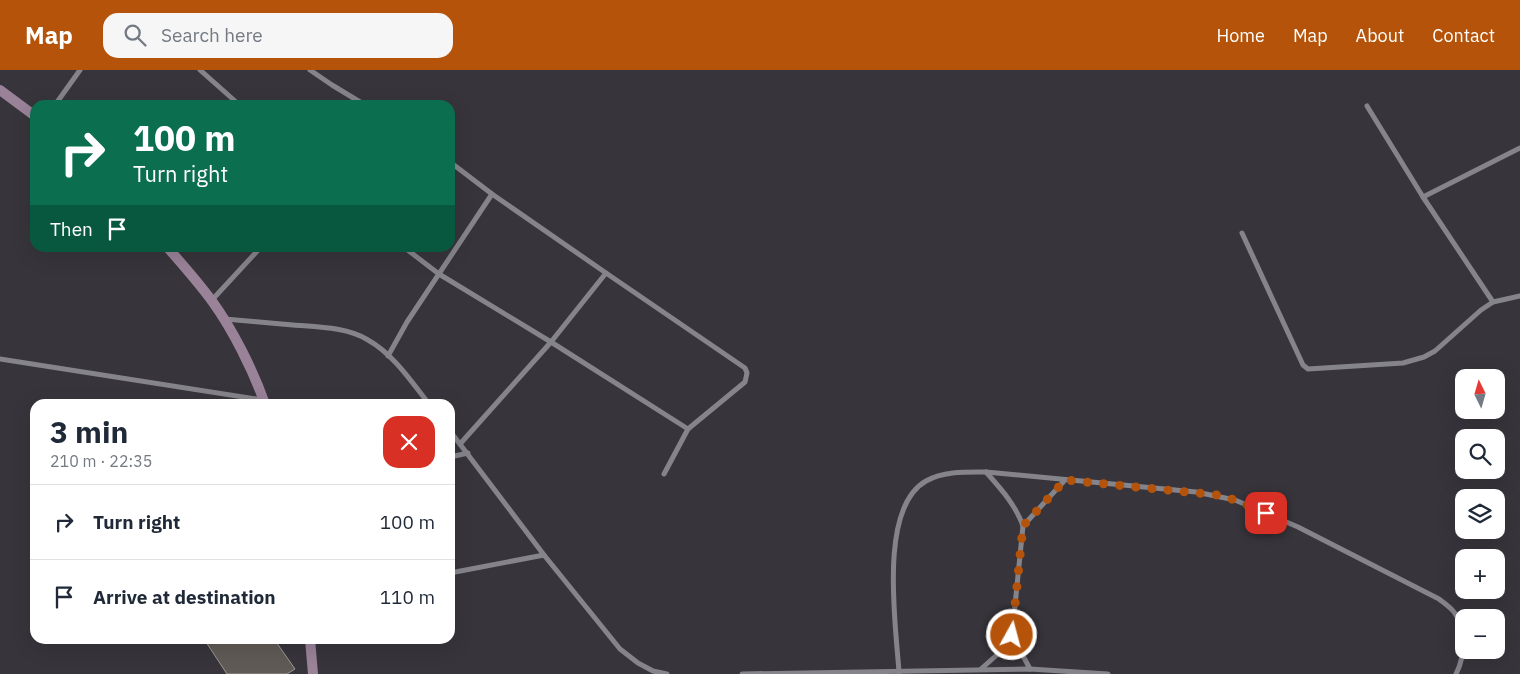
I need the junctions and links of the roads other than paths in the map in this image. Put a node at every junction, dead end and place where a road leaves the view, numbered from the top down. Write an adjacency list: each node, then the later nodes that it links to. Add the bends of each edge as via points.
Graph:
1 (80, 70): 5 (street)
2 (200, 70): 6 (street)
3 (310, 70): 7 (street)
4 (0, 90): 9 (street)
5 (59, 100)
6 (234, 100)
7 (356, 100)
8 (1367, 106): 13 (street)
9 (30, 112)
10 (1520, 148): 13 (street)
11 (455, 166): 12 (street)
12 (492, 194): 15 (street); 20 (street)
13 (1423, 196): 24 (street)
14 (1242, 233): 24 (street, via 1303,365 1308,369 1402,363 1424,357)
15 (455, 251)
16 (171, 252): 23 (street)
17 (256, 252): 23 (street)
18 (410, 252): 21 (street)
19 (454, 252): 21 (street)
20 (606, 273): 26 (street); 32 (street, via 745,368 745,382)
21 (440, 274): 26 (street); 27 (street)
22 (1520, 296): 24 (street)
23 (212, 300): 25 (street)
24 (1493, 302)
25 (224, 318): 27 (street, via 346,332 369,340); 30 (street)
26 (551, 342): 32 (street); 34 (street)
27 (388, 356): 31 (street)
28 (0, 359): 29 (street)
29 (246, 399)
30 (263, 399)
31 (425, 399)
32 (688, 430): 38 (street)
33 (455, 438): 34 (street)
34 (460, 444): 35 (street)
35 (468, 452): 36 (street); 41 (street)
36 (455, 456)
37 (986, 472): 39 (street); 40 (street, via 1010,500); 47 (street, via 955,472 926,481 912,492 903,510 892,583)
38 (664, 474)
39 (1065, 480): 40 (street); 52 (street, via 1217,495 1306,531 1439,599 1454,613 1463,640)
40 (1023, 526): 43 (street)
41 (544, 554): 42 (street); 49 (street, via 620,649 653,671)
42 (455, 572)
43 (1012, 635): 45 (street); 46 (street)
44 (310, 644): 48 (street)
45 (981, 669): 46 (street); 47 (street)
46 (1030, 669): 51 (street)
47 (899, 672): 50 (street)
48 (313, 674)
49 (667, 674)
50 (742, 674)
51 (1108, 674)
52 (1456, 674)

